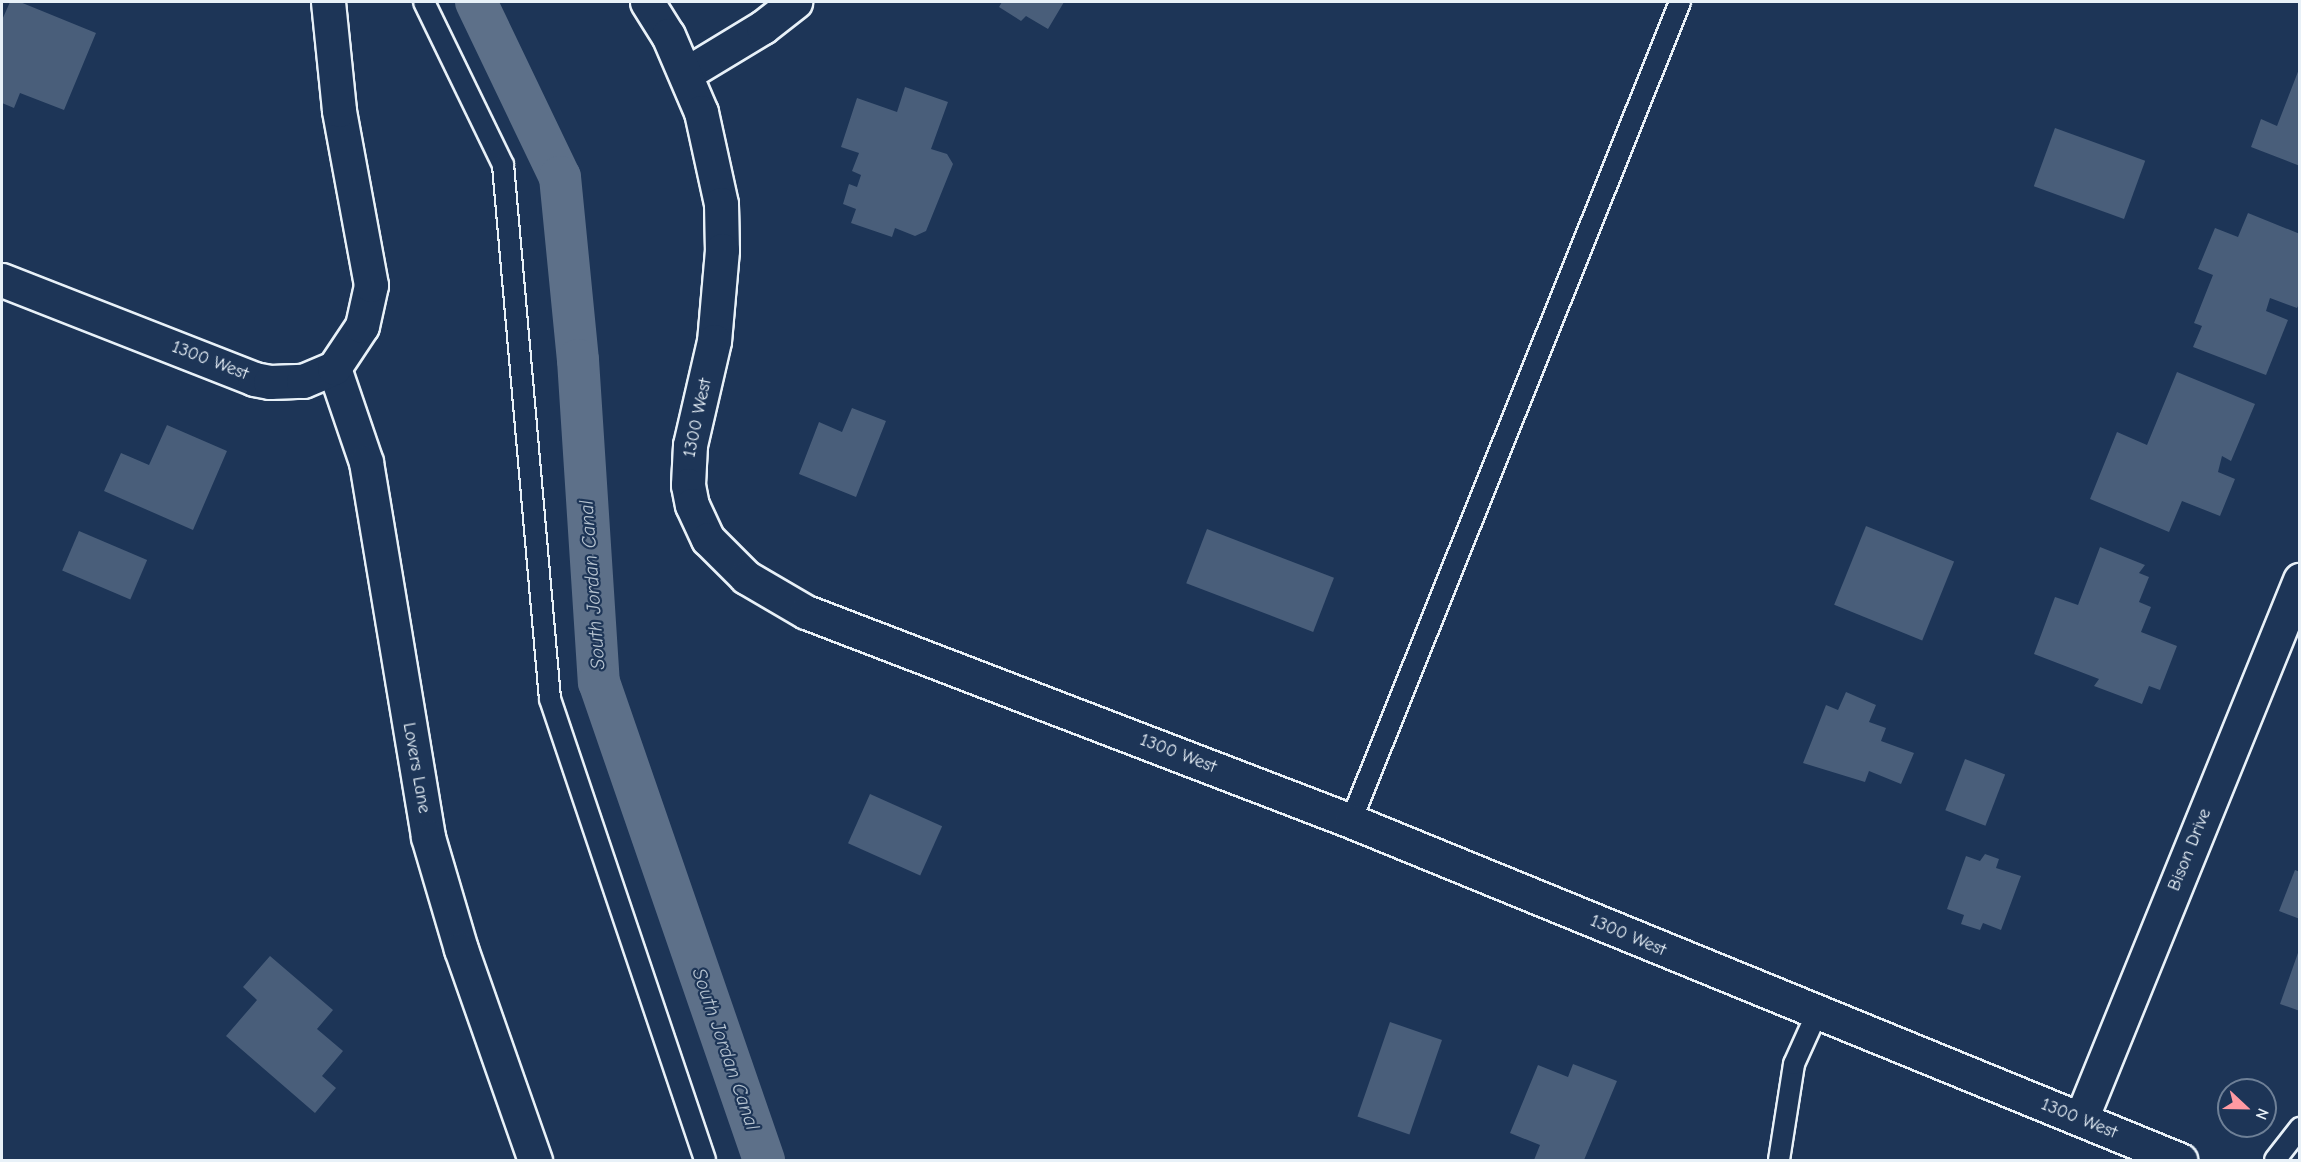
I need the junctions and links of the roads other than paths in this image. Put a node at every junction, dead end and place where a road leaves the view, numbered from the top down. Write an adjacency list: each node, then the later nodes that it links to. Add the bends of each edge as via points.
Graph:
1 (328, 2): 8 (street, via 339,110 371,285 362,327)
2 (424, 2): 15 (lane, via 503,165 550,699)
3 (647, 2): 6 (street, 1300 West)
4 (795, 2): 6 (street, via 763,27)
5 (1680, 2): 10 (lane)
6 (687, 73): 10 (street, 1300 West, via 714,158 722,250 714,341 690,445 688,485 699,523 720,552 746,577 806,612)
7 (2, 280): 8 (street, 1300 West, via 254,379 303,381)
8 (334, 368): 14 (street, Lovers Lane, via 366,462 428,837 461,949)
9 (2300, 580): 12 (street, Bison Drive)
10 (1351, 821): 11 (street, 1300 West)
11 (1817, 1013): 12 (street, 1300 West); 16 (lane, via 1794,1064)
12 (2081, 1119): 17 (street, 1300 West)
13 (2300, 1128): 18 (lane)
14 (535, 1161)
15 (705, 1161)
16 (1779, 1161)
17 (2180, 1161)
18 (2275, 1161)

